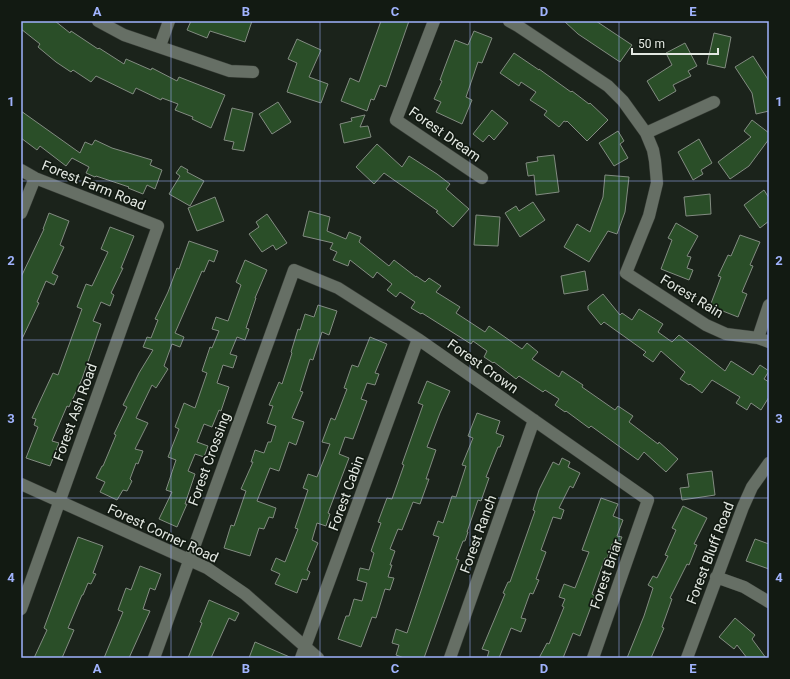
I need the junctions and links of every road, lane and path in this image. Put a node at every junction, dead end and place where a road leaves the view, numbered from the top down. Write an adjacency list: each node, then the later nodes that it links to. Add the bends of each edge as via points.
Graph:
1 (98, 21): 5 (street, via 124,34)
2 (169, 21): 5 (street)
3 (434, 21): 11 (street, Forest Dream, via 396,120)
4 (509, 21): 8 (street, via 608,86 634,114)
5 (160, 46): 6 (street, via 230,71)
6 (253, 72)
7 (714, 102): 8 (street)
8 (646, 133): 17 (street, Forest Rain, via 654,156 657,183 649,216 626,273 706,325 726,334)
9 (21, 170): 10 (street, Forest Farm Road)
10 (35, 178): 12 (street); 13 (street, Forest Farm Road)
11 (482, 178)
12 (21, 213)
13 (158, 226): 22 (street, Forest Ash Road)
14 (294, 270): 16 (street, Forest Crown, via 338,288); 23 (street, Forest Crossing)
15 (769, 305): 17 (street)
16 (418, 338): 18 (street, Forest Crown); 27 (street, Forest Cabin)
17 (764, 340)
18 (534, 420): 21 (street, Forest Crown); 30 (street, Forest Ranch)
19 (769, 463): 24 (street, Forest Bluff Road, via 743,507)
20 (21, 484): 22 (street, Forest Corner Road)
21 (648, 500): 31 (street, Forest Briar)
22 (58, 501): 23 (street, Forest Corner Road); 26 (street, Forest Ash Road)
23 (188, 560): 27 (street, Forest Corner Road, via 206,568 245,594); 28 (street, Forest Crossing)
24 (716, 577): 25 (street, via 744,587); 32 (street, Forest Bluff Road)
25 (769, 602)
26 (21, 608)
27 (303, 652): 29 (street, Forest Corner Road)
28 (154, 658)
29 (318, 658)
30 (450, 658)
31 (593, 658)
32 (687, 658)

